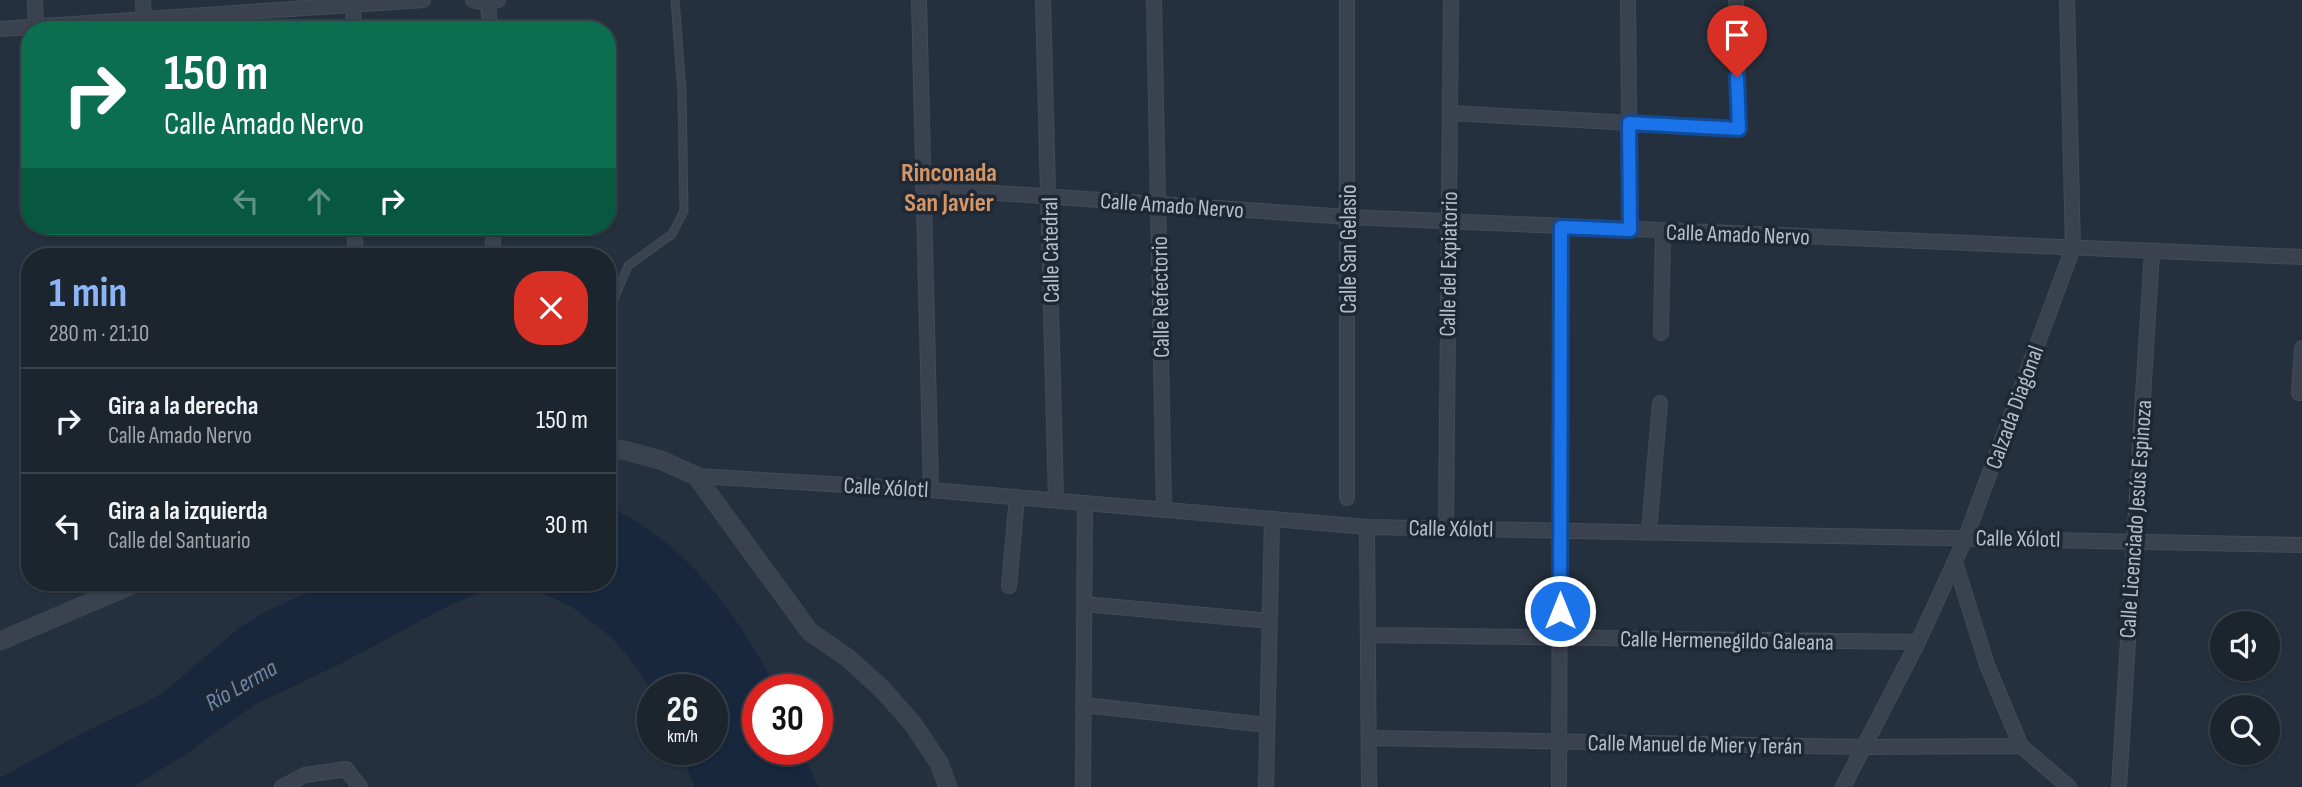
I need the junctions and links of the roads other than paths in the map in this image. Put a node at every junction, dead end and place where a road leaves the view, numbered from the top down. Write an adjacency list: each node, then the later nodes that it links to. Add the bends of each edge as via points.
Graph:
1 (34, 0): 16 (street)
2 (143, 0): 15 (street)
3 (423, 0): 14 (street)
4 (675, 0): 35 (lane, via 684,211 672,234 628,266)
5 (919, 0): 24 (street)
6 (1043, 0): 25 (street, Calle Catedral)
7 (1154, 0): 26 (street, Calle Refectorio)
8 (1347, 0): 27 (street, Calle San Gelasio)
9 (1451, 0): 22 (street, Calle del Expiatorio)
10 (1628, 0): 23 (street)
11 (1736, 0): 23 (street, via 1739,129)
12 (2067, 0): 32 (street, Calzada Diagonal)
13 (486, 1): 19 (street)
14 (354, 5): 15 (street); 18 (street)
15 (144, 19): 17 (street)
16 (36, 21)
17 (117, 21)
18 (353, 21)
19 (489, 21)
20 (21, 28): 21 (street)
21 (0, 29)
22 (1450, 113): 23 (street); 28 (street, Calle del Expiatorio)
23 (1629, 123): 30 (street)
24 (923, 188): 25 (street, Calle Amado Nervo); 42 (street)
25 (1048, 196): 26 (street, Calle Amado Nervo); 45 (street, Calle Catedral)
26 (1158, 204): 27 (street, Calle Amado Nervo); 47 (street, Calle Refectorio)
27 (1348, 217): 28 (street, Calle Amado Nervo); 44 (street, Calle San Gelasio)
28 (1449, 222): 29 (street, Calle Amado Nervo); 50 (street, Calle del Expiatorio)
29 (1561, 227): 30 (street, Calle Amado Nervo); 51 (street)
30 (1630, 230): 31 (street, Calle Amado Nervo)
31 (1663, 231): 32 (street, Calle Amado Nervo); 36 (street)
32 (2073, 248): 33 (street, Calle Amado Nervo); 53 (street, Calzada Diagonal)
33 (2152, 251): 34 (street, Calle Amado Nervo); 54 (street, Calle Licenciado Jesús Espinoza)
34 (2302, 257)
35 (616, 295)
36 (1661, 333)
37 (2302, 348): 38 (street)
38 (2299, 393)
39 (1660, 402): 52 (street)
40 (616, 450): 41 (street, Calle Xólotl, via 661,460)
41 (696, 476): 42 (street, Calle Xólotl); 73 (street, via 810,632 848,658 913,724 939,763)
42 (931, 490): 43 (street, Calle Xólotl)
43 (1017, 497): 45 (street, Calle Xólotl); 57 (street)
44 (1347, 498)
45 (1056, 500): 46 (street, Calle Xólotl)
46 (1085, 503): 47 (street, Calle Xólotl); 59 (street)
47 (1164, 510): 48 (street, Calle Xólotl)
48 (1272, 519): 49 (street, Calle Xólotl); 60 (street)
49 (1367, 527): 50 (street, Calle Xólotl); 61 (street)
50 (1446, 528): 51 (street, Calle Xólotl)
51 (1560, 530): 52 (street, Calle Xólotl); 62 (street)
52 (1648, 531): 53 (street, Calle Xólotl)
53 (1966, 537): 54 (street, Calle Xólotl); 56 (street, Calzada Diagonal)
54 (2133, 540): 55 (street, Calle Xólotl); 80 (street, Calle Licenciado Jesús Espinoza)
55 (2302, 545)
56 (1955, 562): 64 (street, Calzada Diagonal); 69 (street, via 1987,665)
57 (1010, 586)
58 (117, 591): 63 (street)
59 (1084, 604): 60 (street); 65 (street)
60 (1270, 621): 66 (street)
61 (1367, 635): 62 (street, Calle Hermenegildo Galeana); 67 (street)
62 (1560, 638): 64 (street, Calle Hermenegildo Galeana); 68 (street)
63 (0, 640)
64 (1918, 642): 70 (street, Calzada Diagonal)
65 (1083, 705): 66 (street); 74 (street)
66 (1267, 725): 75 (street)
67 (1369, 738): 68 (street, Calle Manuel de Mier y Terán); 76 (street)
68 (1560, 741): 70 (street, Calle Manuel de Mier y Terán); 77 (street)
69 (2021, 746): 70 (street, Calle Manuel de Mier y Terán); 79 (street)
70 (1865, 747): 78 (street, Calzada Diagonal)
71 (282, 787): 72 (street, via 305,775 346,768)
72 (360, 787)
73 (948, 787)
74 (1083, 787)
75 (1266, 787)
76 (1369, 787)
77 (1559, 787)
78 (1843, 787)
79 (2069, 787)
80 (2119, 787)

